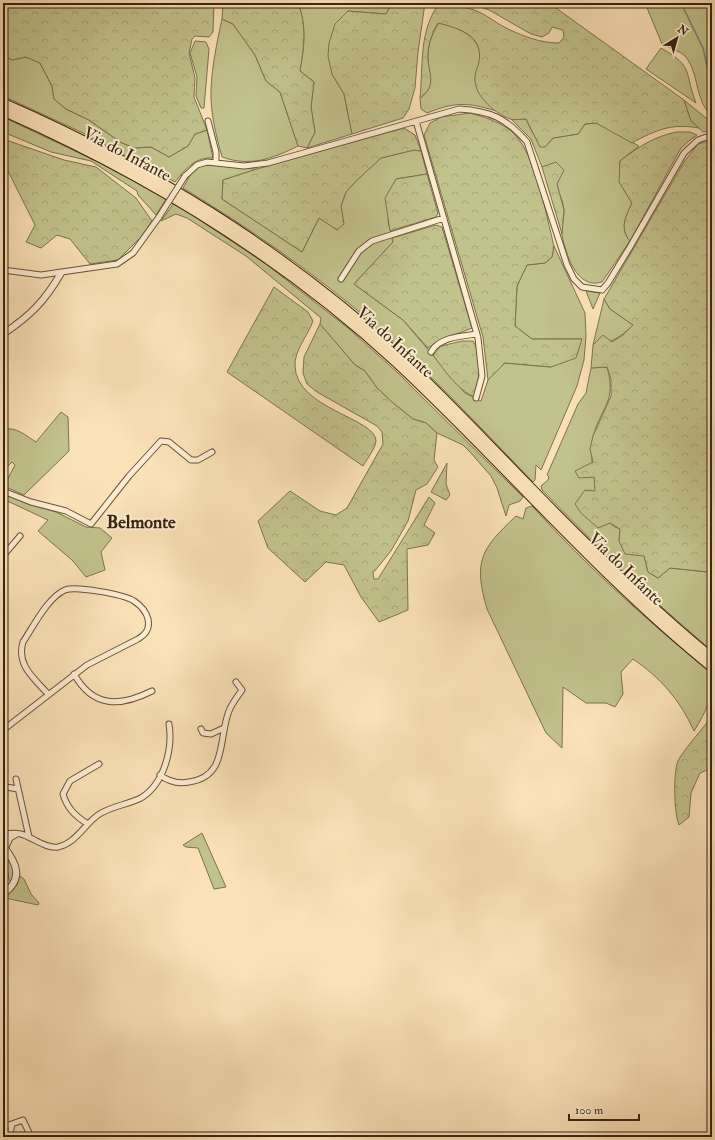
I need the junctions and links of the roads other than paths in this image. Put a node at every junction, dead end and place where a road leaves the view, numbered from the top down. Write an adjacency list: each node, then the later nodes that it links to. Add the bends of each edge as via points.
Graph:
1 (3, 103): 19 (highway, Via do Infante, via 87,142 164,183 231,224 311,282 402,359 614,572)
2 (3, 111): 20 (highway, Via do Infante, via 90,151 165,192 239,238 320,298 432,397 618,586)
3 (208, 121): 6 (street)
4 (416, 121): 5 (street, via 459,109 482,110 517,130 527,142 567,265 574,279 582,288 602,290 608,284 684,153 698,140); 6 (street, via 268,163 244,166); 7 (street)
5 (712, 135)
6 (216, 162): 9 (street, bridge, via 197,165 185,176 133,253 117,264)
7 (444, 218): 10 (street, via 372,241 359,251); 12 (street)
8 (3, 270): 9 (street, via 41,275)
9 (61, 273): 11 (street, via 52,290 34,310)
10 (340, 279)
11 (3, 334)
12 (477, 334): 13 (street, via 449,339 433,347); 14 (street, via 482,376)
13 (431, 352)
14 (476, 398)
15 (212, 452): 16 (street, via 198,460 191,460 169,442 161,440 91,524 66,510 32,502)
16 (3, 490)
17 (20, 536): 18 (street)
18 (3, 556)
19 (712, 658)
20 (712, 667)
21 (74, 674): 23 (street, via 91,696 99,700 113,702); 24 (street); 24 (street, via 146,634 149,625 147,615 141,606 124,596 74,589 65,590 56,596 23,642 21,649 24,665)
22 (236, 682): 26 (street, via 242,690 229,710)
23 (152, 691)
24 (48, 694): 28 (street)
25 (169, 724): 30 (street, via 169,749)
26 (224, 728): 27 (street, via 211,734 203,733); 30 (street, via 222,747 216,765 206,776 194,782 180,783 166,780)
27 (201, 729)
28 (3, 730)
29 (99, 764): 34 (street, via 70,782 63,794 66,805)
30 (160, 775): 34 (street, via 154,785 140,798 113,807)
31 (16, 779): 33 (street)
32 (6, 787): 33 (street)
33 (18, 789): 37 (street)
34 (88, 824): 37 (street, via 70,843 57,847)
35 (3, 834): 36 (street)
36 (20, 834): 37 (street); 38 (street, via 10,838)
37 (30, 837)
38 (4, 848): 39 (street, via 17,867 16,878)
39 (3, 894)
40 (12, 1124): 41 (street); 42 (street); 43 (street, via 23,1120)
41 (3, 1127)
42 (10, 1134)
43 (31, 1137)

